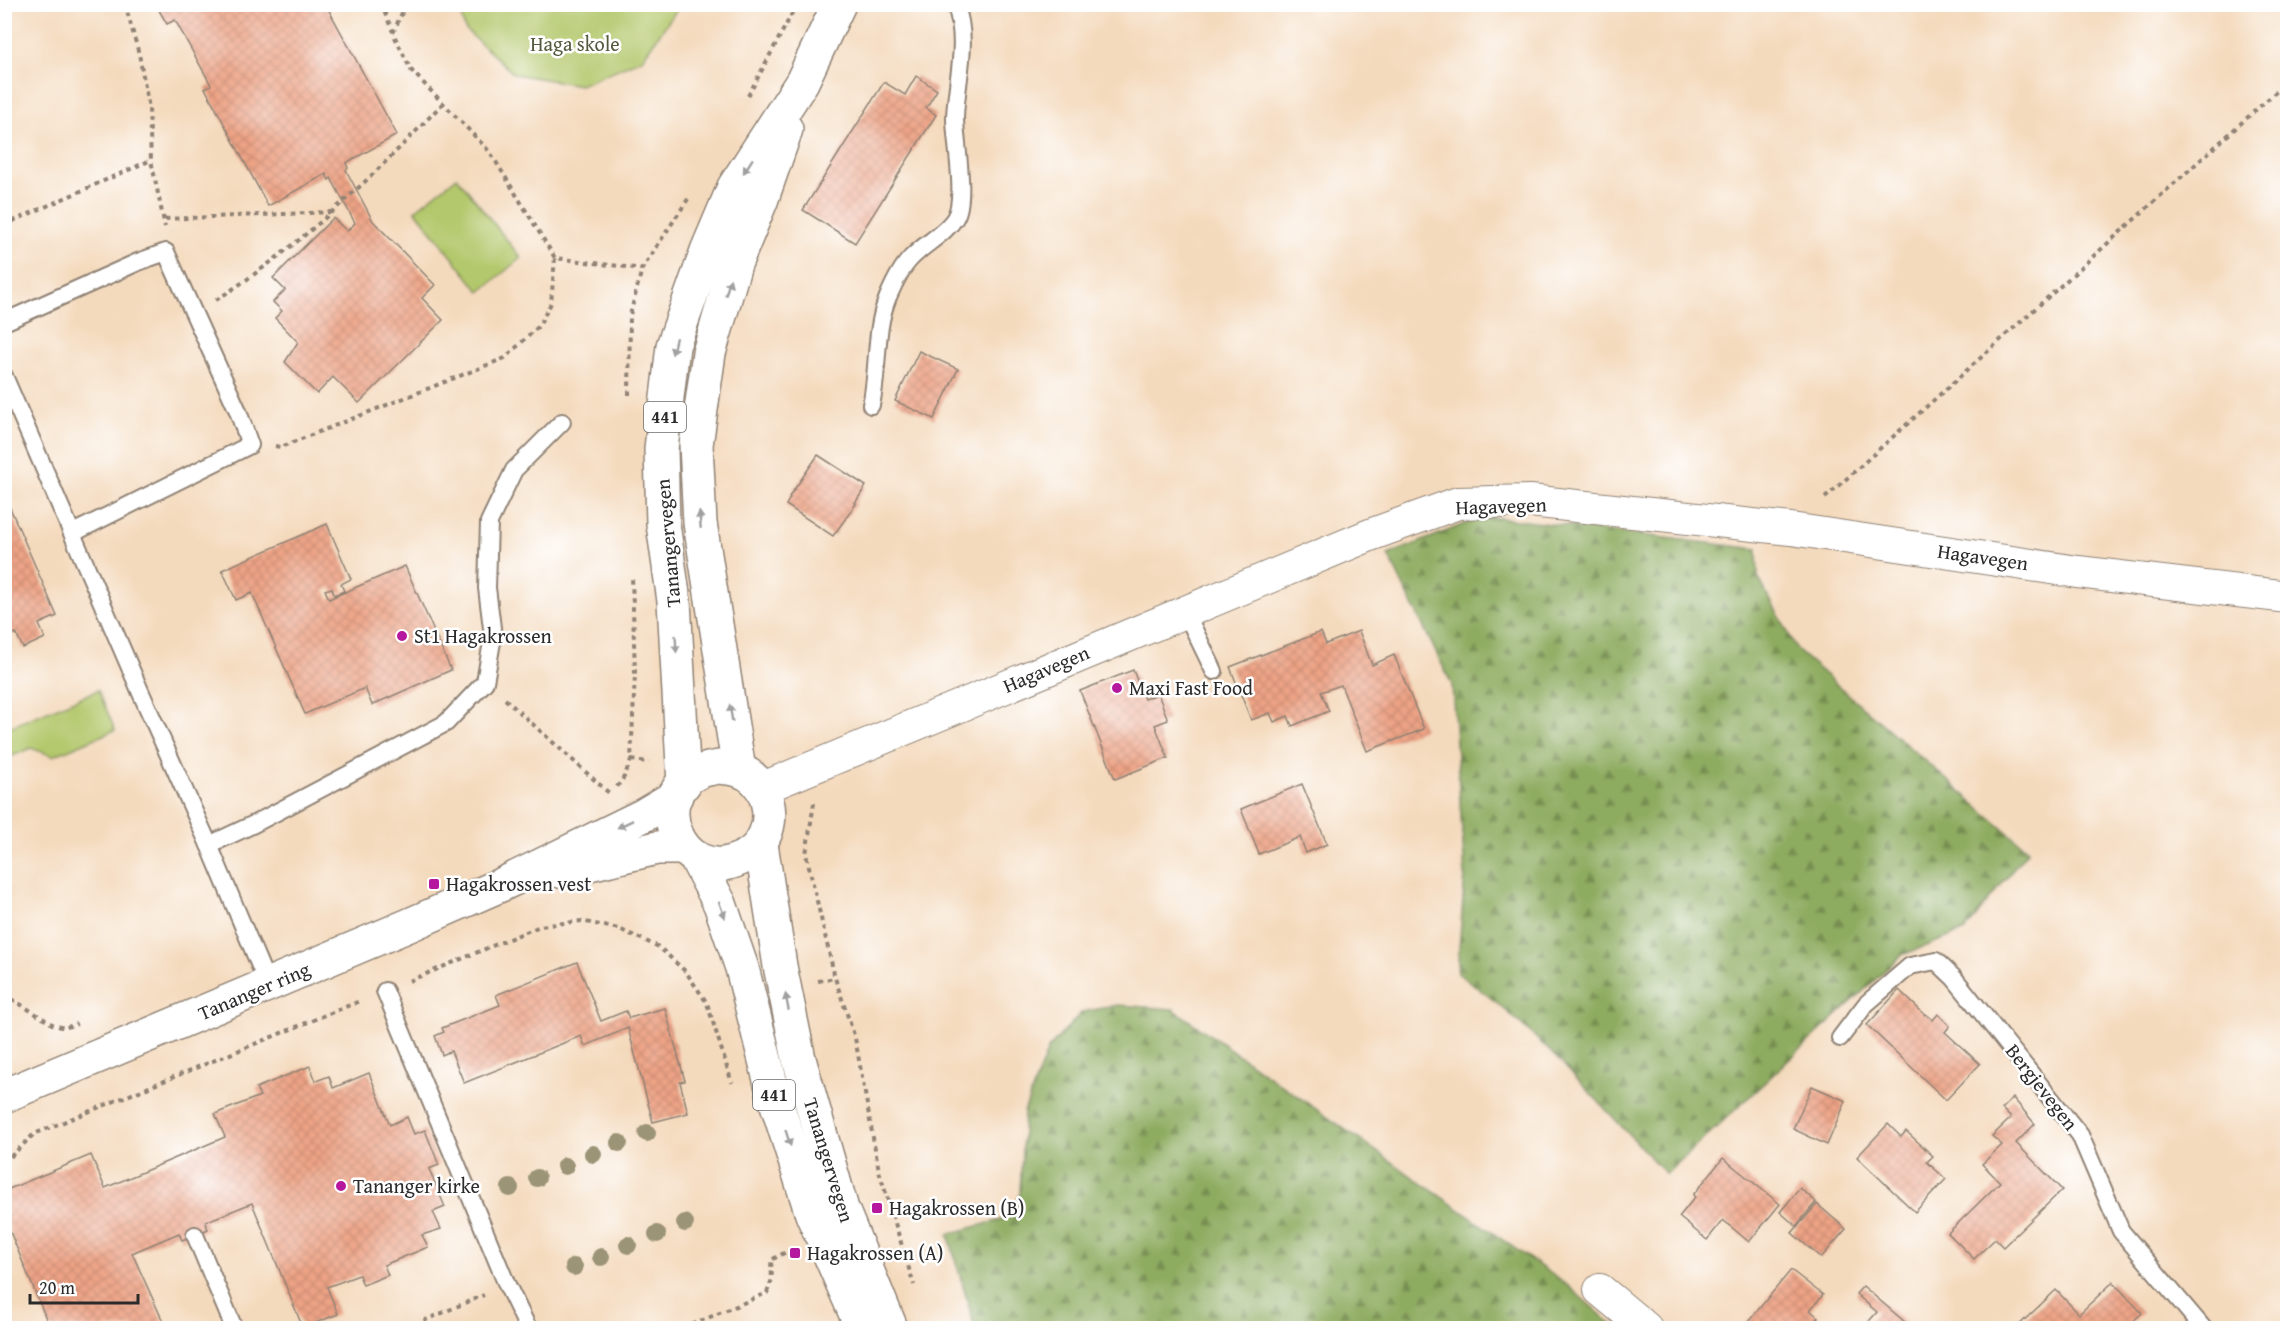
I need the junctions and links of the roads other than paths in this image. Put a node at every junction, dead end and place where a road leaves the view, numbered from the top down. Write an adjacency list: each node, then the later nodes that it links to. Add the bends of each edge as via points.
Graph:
1 (839, 4): 3 (main road, Tanangervegen / 441)
2 (955, 4): 6 (lane, via 962,46 955,117 959,209 955,218 910,258 887,299)
3 (802, 81): 12 (main road, Tanangervegen / 441, one-way to 3, via 700,523 696,445 709,353 735,264); 13 (main road, Tanangervegen / 441, one-way to 13, via 734,188 673,346 661,471 663,524 674,601)
4 (4, 322): 8 (lane, via 166,252 250,445)
5 (4, 376): 8 (lane)
6 (871, 405)
7 (562, 422): 15 (lane, via 514,470 489,522 487,588 493,636 485,682 446,723)
8 (73, 533): 15 (lane)
9 (2288, 597): 10 (street, Hagavegen, via 2078,572 1791,529 1530,501 1458,503)
10 (1185, 611): 11 (lane); 12 (street, Hagavegen, via 812,767)
11 (1214, 671)
12 (751, 779): 13 (main road, via 719,767 700,771); 14 (main road, 441, via 769,809 768,827)
13 (680, 790): 16 (main road, 441, via 672,809 672,823 676,836); 17 (main road, Tananger ring, one-way to 17, via 644,815)
14 (760, 844): 16 (main road, via 731,863 713,864); 27 (main road, Tanangervegen / 441, one-way to 14, via 842,1209 799,1059)
15 (209, 845): 18 (lane)
16 (690, 853): 17 (main road, Tananger ring, via 657,848); 26 (main road, Tanangervegen / 441, one-way to 26, via 720,904 812,1214)
17 (503, 884): 18 (main road, Tananger ring)
18 (268, 985): 21 (main road, Tananger ring)
19 (385, 991): 25 (lane)
20 (1840, 1038): 29 (lane, Bergjevegen, via 1866,1004 1911,966 1936,961 1954,978 2080,1136 2121,1231)
21 (4, 1096)
22 (195, 1235): 24 (lane)
23 (1600, 1290): 28 (street)
24 (234, 1329)
25 (528, 1329)
26 (862, 1329)
27 (891, 1329)
28 (1647, 1329)
29 (2203, 1329)

